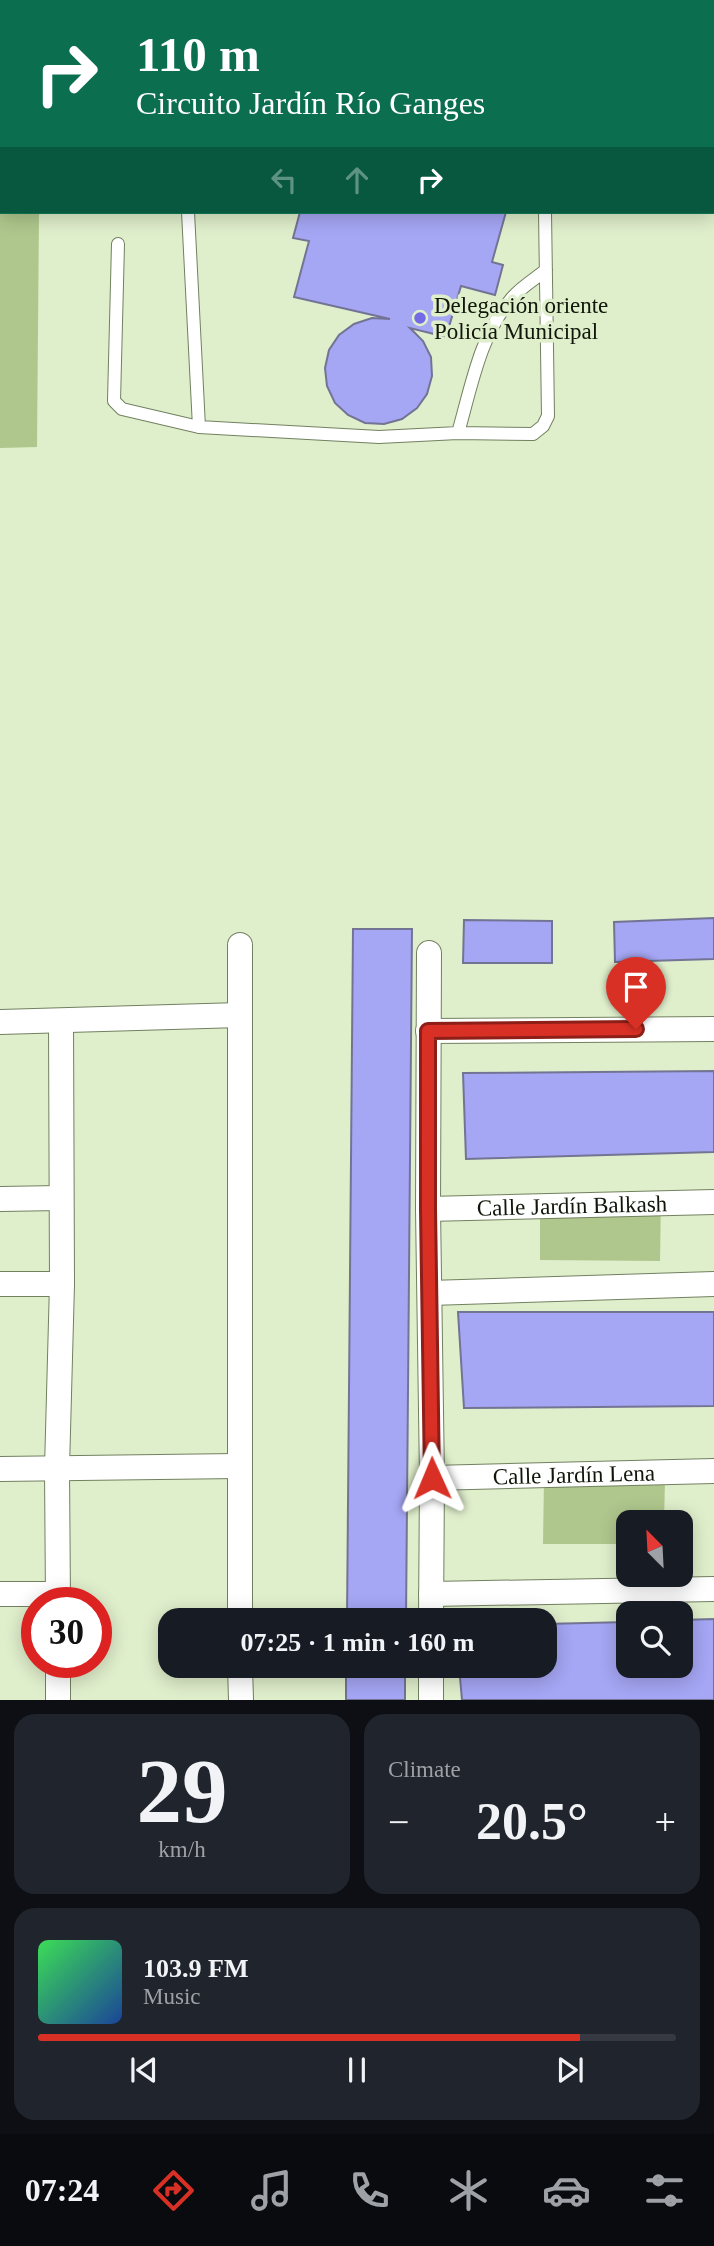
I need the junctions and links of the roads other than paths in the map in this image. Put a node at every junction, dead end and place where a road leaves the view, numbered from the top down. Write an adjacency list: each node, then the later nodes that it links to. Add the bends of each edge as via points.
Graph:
1 (188, 214): 5 (lane)
2 (545, 214): 4 (lane)
3 (118, 244): 5 (lane, via 114,401 122,409)
4 (545, 270): 6 (lane, via 513,296 498,317 478,361); 6 (lane, via 548,416 543,426 533,434)
5 (199, 427): 6 (lane, via 379,437)
6 (458, 433)
7 (240, 944): 9 (street)
8 (429, 953): 13 (street)
9 (240, 1015): 11 (street); 22 (street)
10 (0, 1022): 11 (street)
11 (61, 1022): 14 (street)
12 (714, 1029): 13 (street)
13 (428, 1031): 17 (street)
14 (60, 1198): 15 (street); 19 (street)
15 (0, 1199)
16 (714, 1202): 17 (street, Calle Jardín Balkash)
17 (428, 1209): 21 (street)
18 (0, 1284): 19 (street)
19 (62, 1284): 23 (street)
20 (714, 1284): 21 (street)
21 (430, 1293): 26 (street)
22 (238, 1466): 23 (street); 32 (street)
23 (57, 1468): 24 (street); 27 (street)
24 (0, 1469)
25 (714, 1471): 26 (street, Calle Jardín Lena)
26 (432, 1478): 30 (street)
27 (58, 1587)
28 (714, 1589): 30 (street)
29 (0, 1594): 31 (street)
30 (430, 1594): 33 (street)
31 (21, 1595)
32 (240, 1608)
33 (431, 1608)
34 (58, 1678): 37 (street)
35 (240, 1678): 38 (street)
36 (431, 1678): 39 (street)
37 (58, 1700)
38 (241, 1700)
39 (431, 1700)

